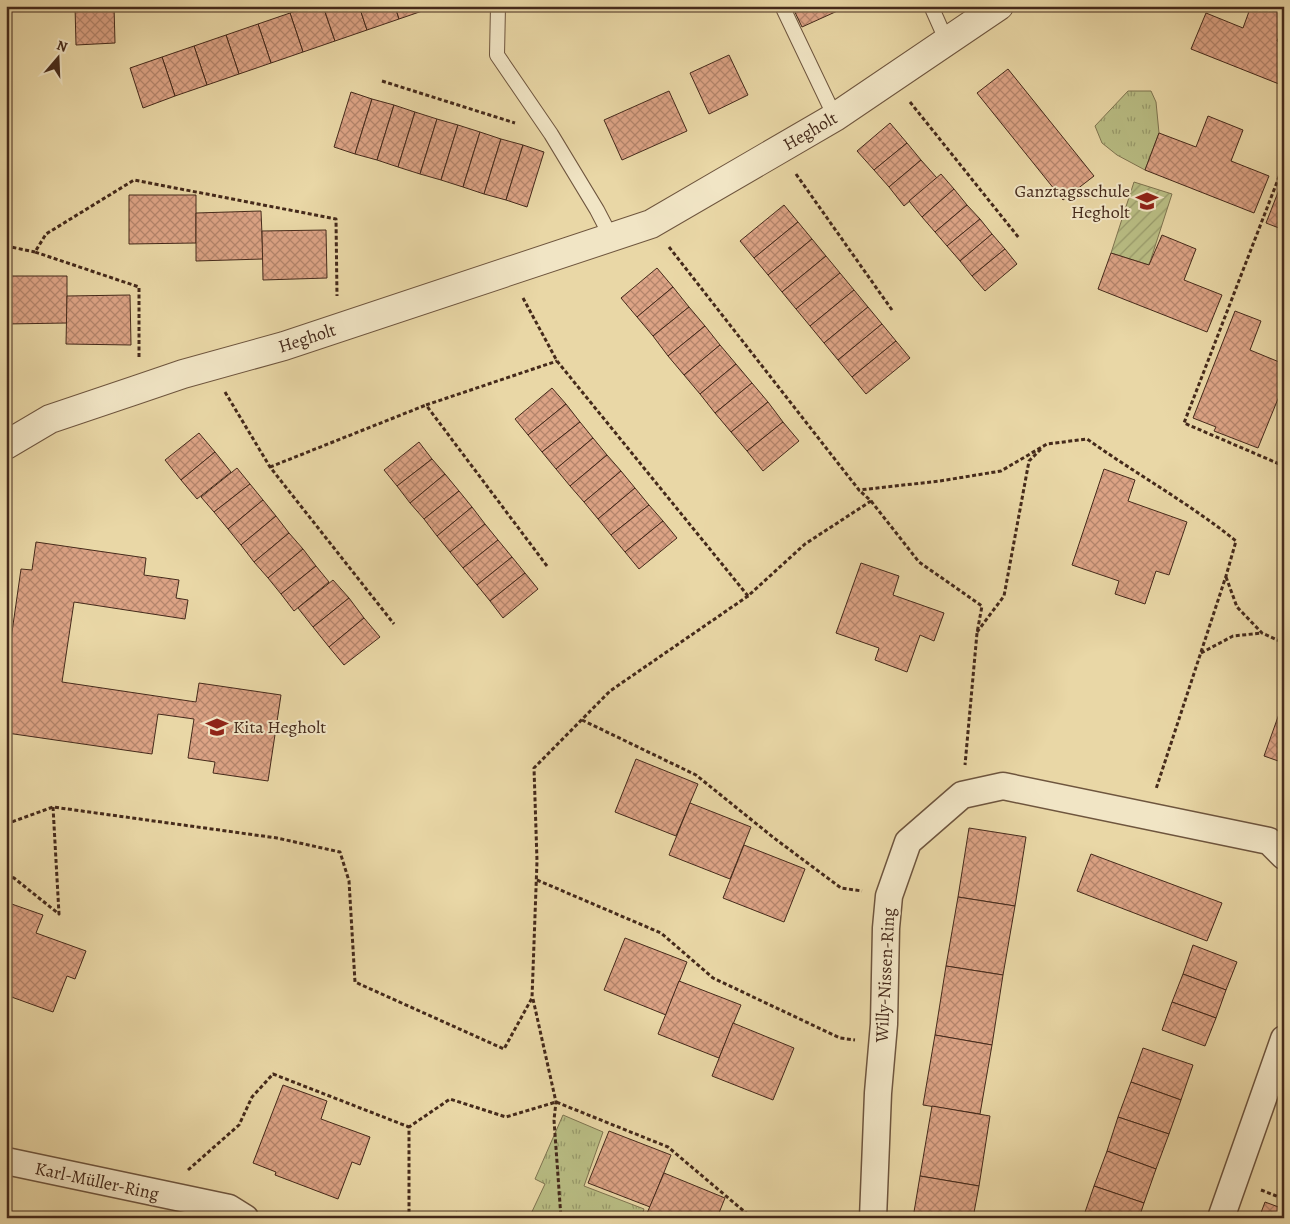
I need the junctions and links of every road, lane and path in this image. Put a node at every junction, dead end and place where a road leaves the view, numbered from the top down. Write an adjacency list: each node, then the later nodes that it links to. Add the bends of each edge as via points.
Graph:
1 (498, 6): 9 (lane, via 497,55)
2 (782, 6): 8 (lane)
3 (931, 6): 5 (lane)
4 (997, 7): 5 (street, Hegholt)
5 (947, 42): 8 (street, Hegholt)
6 (382, 81): 9 (path)
7 (906, 97): 13 (path)
8 (835, 117): 12 (street, Hegholt, via 651,224)
9 (551, 134): 12 (lane)
10 (1284, 164): 26 (path, via 1184,423)
11 (791, 167): 19 (path)
12 (611, 237): 25 (street, Hegholt, via 284,346 182,374 50,419)
13 (1019, 238)
14 (6, 246): 16 (path)
15 (669, 247): 28 (path)
16 (35, 252): 18 (path, via 46,234 134,180 336,219); 21 (path, via 139,287)
17 (519, 291): 20 (path)
18 (337, 296)
19 (892, 310)
20 (557, 361): 23 (path); 32 (path)
21 (139, 363)
22 (223, 388): 27 (path)
23 (426, 405): 27 (path); 30 (path)
24 (1047, 444): 28 (path, via 1000,471); 31 (path, via 1087,439 1208,518 1236,541); 34 (path, via 1029,461 1004,596)
25 (6, 445)
26 (1284, 466)
27 (270, 467): 33 (path)
28 (859, 490): 29 (path)
29 (871, 501): 32 (path, via 806,544); 34 (path, via 919,562 982,606)
30 (547, 566)
31 (1226, 576): 35 (path, via 1237,607); 37 (path)
32 (748, 596): 38 (path, via 610,691)
33 (394, 624)
34 (977, 633): 39 (path)
35 (1262, 633): 36 (path); 37 (path, via 1233,636)
36 (1284, 643)
37 (1201, 654): 41 (path)
38 (582, 720): 45 (path, via 534,768); 46 (path, via 696,775 841,888)
39 (962, 794): 41 (street, via 1003,786); 46 (street, Willy-Nissen-Ring, via 908,842)
40 (53, 807): 42 (path); 44 (path, via 59,914 14,878); 47 (path, via 276,838 340,852 349,881 355,982 504,1049)
41 (1147, 816): 43 (street, via 1269,841)
42 (6, 824)
43 (1284, 856)
44 (6, 876)
45 (537, 880): 47 (path); 48 (path, via 661,933 712,978 840,1038 854,1040 873,1023)
46 (889, 896): 48 (street, Willy-Nissen-Ring)
47 (532, 998): 50 (path)
48 (884, 1024): 58 (street, Willy-Nissen-Ring)
49 (1284, 1039): 59 (street)
50 (556, 1102): 51 (path, via 506,1117 450,1099); 56 (path, via 554,1120); 57 (path, via 668,1146)
51 (409, 1127): 53 (path, via 273,1074 252,1097 239,1125 185,1173); 55 (path, via 409,1215)
52 (6, 1161): 53 (street, Karl-Müller-Ring)
53 (174, 1197): 54 (street, Karl-Müller-Ring, via 228,1208)
54 (245, 1218)
55 (406, 1218)
56 (561, 1218)
57 (752, 1218)
58 (873, 1218)
59 (1221, 1218)

